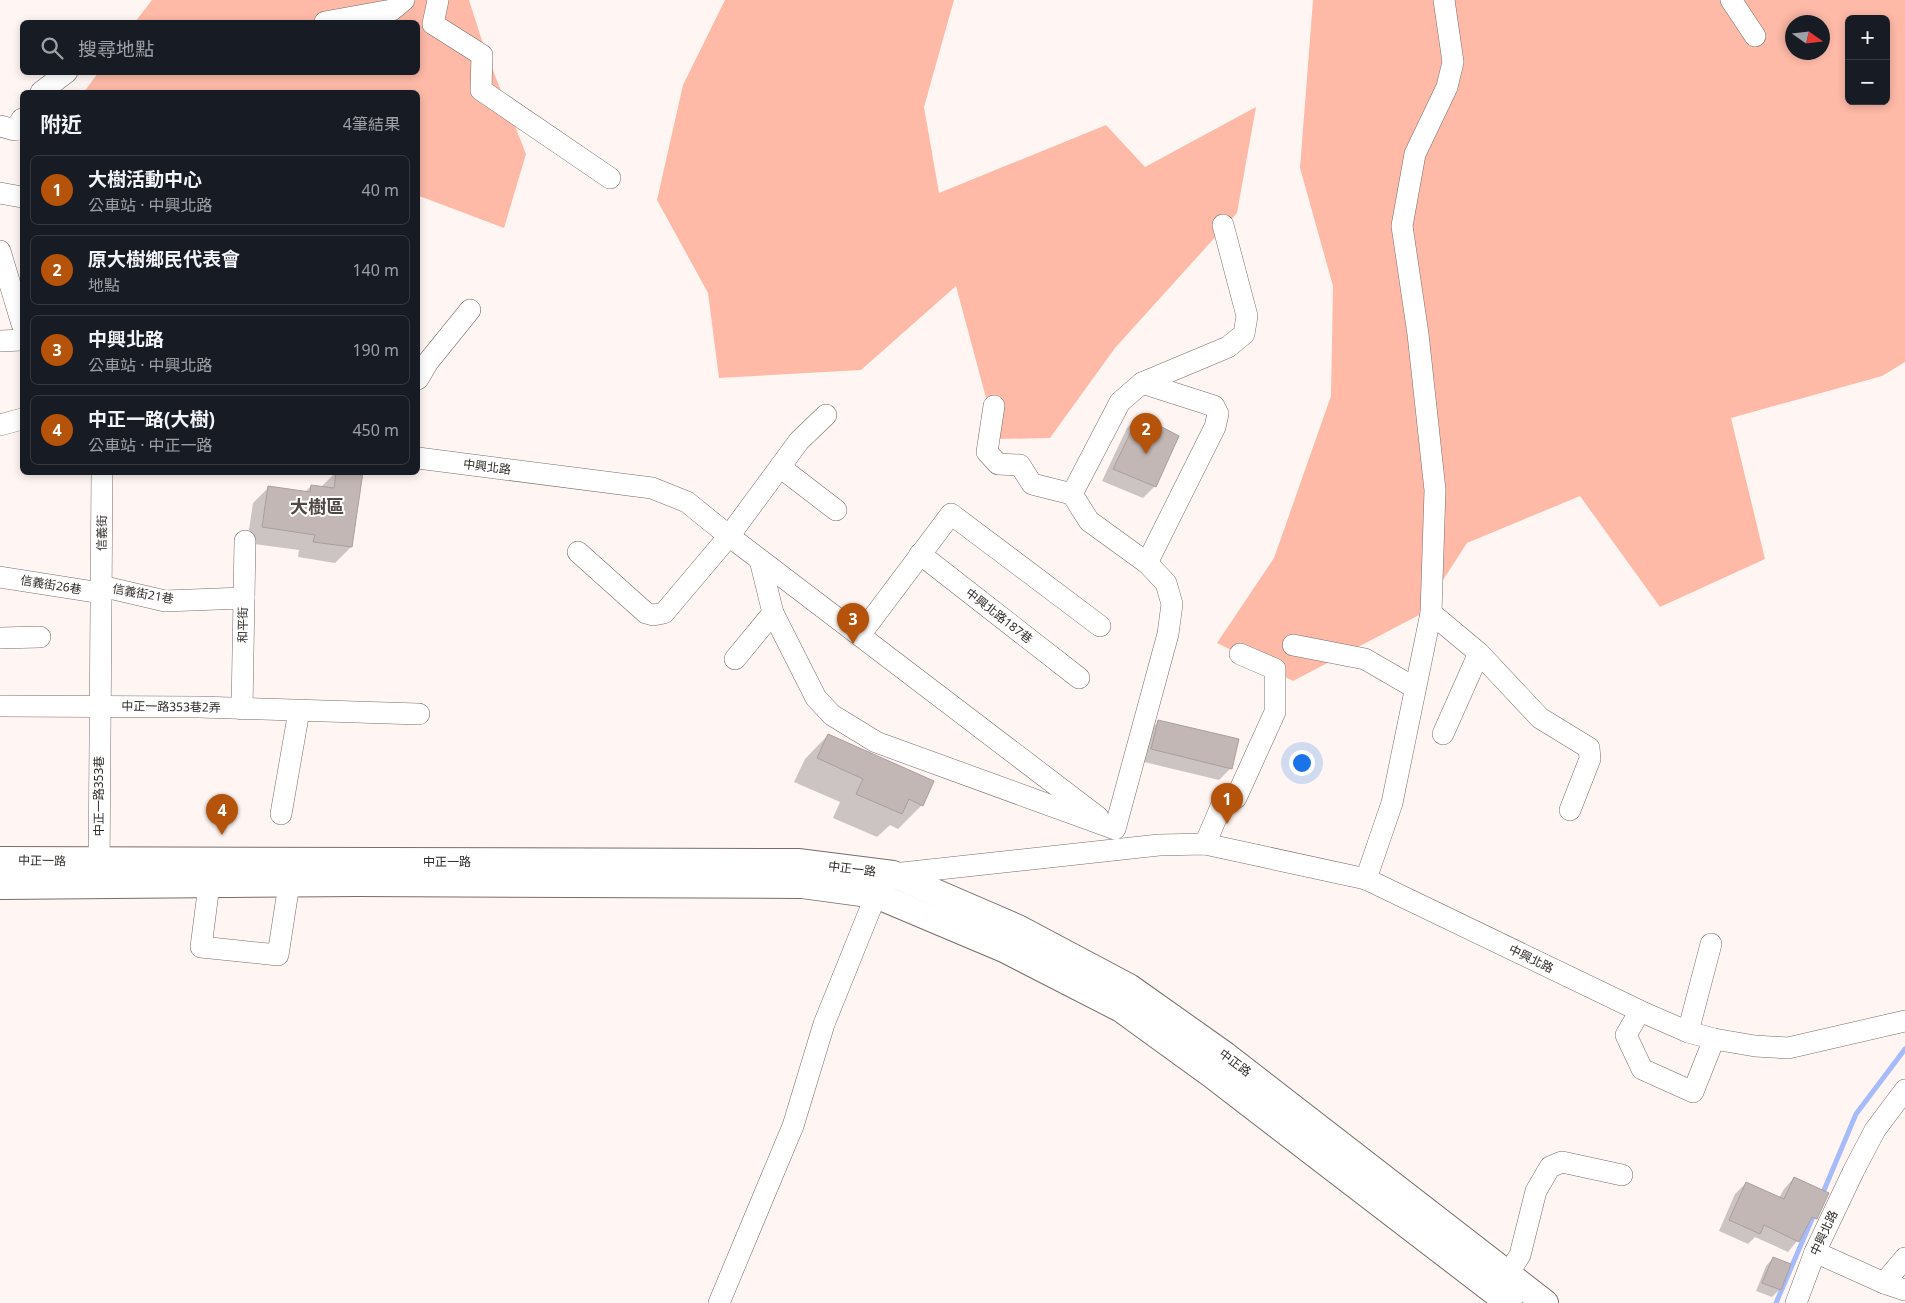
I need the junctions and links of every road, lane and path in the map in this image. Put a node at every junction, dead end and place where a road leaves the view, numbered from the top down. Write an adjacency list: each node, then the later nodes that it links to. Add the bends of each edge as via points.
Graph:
1 (404, 0): 5 (street, via 392,10)
2 (438, 0): 11 (street, via 433,24 482,55 481,90)
3 (1444, 0): 41 (street, via 1453,62 1446,87 1415,154 1402,226 1435,490)
4 (1731, 0): 6 (street)
5 (336, 20)
6 (1755, 36)
7 (63, 75): 8 (street)
8 (44, 90)
9 (20, 122): 10 (street, via 15,130)
10 (0, 126)
11 (610, 178)
12 (0, 193): 13 (street)
13 (20, 197)
14 (1223, 225): 21 (street, via 1247,316 1244,334 1228,347)
15 (0, 251): 17 (street)
16 (470, 310): 20 (street)
17 (20, 317)
18 (20, 340): 19 (street)
19 (0, 341)
20 (421, 365)
21 (1142, 383): 29 (street, via 1120,402); 36 (street, via 1214,406 1218,414 1215,427)
22 (994, 406): 29 (street, via 987,452 998,464 1020,465 1032,484)
23 (826, 416): 27 (street, via 799,441)
24 (20, 420): 25 (street)
25 (0, 425)
26 (420, 458): 31 (street, 中興北路, via 652,488 687,502)
27 (780, 467): 30 (street); 31 (street)
28 (102, 475): 38 (street, 信義街)
29 (1072, 494): 36 (street, via 1089,522)
30 (836, 510)
31 (729, 536): 33 (street, via 664,613 653,615 646,613); 35 (street, 中興北路)
32 (245, 541): 39 (street, 和平街)
33 (578, 552)
34 (920, 554): 42 (street, via 950,514); 43 (street); 50 (street, 中興北路187巷)
35 (760, 560): 40 (street); 43 (street, 中興北路)
36 (1147, 563): 60 (street, via 1166,583 1172,604 1168,634)
37 (0, 576): 38 (street, 信義街26巷)
38 (101, 590): 39 (street, 信義街21巷, via 165,601); 53 (street, 中正一路353巷)
39 (244, 598): 54 (street, 和平街)
40 (773, 612): 49 (street); 60 (street, via 816,698 840,719 876,742)
41 (1431, 613): 47 (street); 51 (street)
42 (1100, 626)
43 (860, 635): 60 (street, 中興北路)
44 (40, 637): 45 (street)
45 (0, 638)
46 (1293, 645): 51 (street, via 1365,659)
47 (1479, 653): 57 (street); 58 (street, via 1540,718 1589,748 1590,759)
48 (1240, 654): 61 (street, via 1275,670 1275,712 1236,798 1226,795)
49 (735, 659)
50 (1079, 678)
51 (1415, 688): 66 (street, via 1392,803)
52 (0, 706): 53 (street)
53 (100, 706): 54 (street, 中正一路353巷2弄); 64 (street, 中正一路353巷)
54 (242, 709): 55 (street, 中正一路353巷2弄)
55 (300, 711): 56 (street, 中正一路353巷2弄); 59 (street)
56 (419, 714)
57 (1443, 734)
58 (1570, 810)
59 (282, 814)
60 (1115, 829): 62 (street, 中興北路)
61 (1205, 844): 62 (street, 中興北路); 66 (street, 中興北路)
62 (1159, 845): 65 (street, 中興北路)
63 (0, 860): 64 (main road, 中正一路)
64 (99, 874): 65 (main road, 中正一路, via 798,862); 68 (main road, 中正一路); 69 (main road, 中正一路)
65 (893, 874): 70 (street); 80 (main road, 中正路, via 1018,928 1129,987 1225,1055)
66 (1366, 879): 72 (street, 中興北路)
67 (289, 884): 68 (main road, 中正一路); 68 (street, via 278,955 201,947); 70 (main road, 中正一路, via 802,885)
68 (210, 885)
69 (0, 886)
70 (876, 895): 83 (street, via 824,1024 793,1126); 84 (main road, 中正路, via 1004,950 1121,1009)
71 (1711, 944): 74 (street)
72 (1640, 1011): 74 (street, 中興北路); 75 (street, via 1626,1036 1642,1069 1693,1092)
73 (1905, 1021): 75 (street, 中興北路, via 1788,1048)
74 (1688, 1032): 75 (street, 中興北路)
75 (1714, 1039)
76 (1905, 1090): 78 (street, 中興北路, via 1875,1130)
77 (1622, 1175): 80 (street, via 1562,1162 1550,1167 1536,1190 1520,1255)
78 (1815, 1252): 81 (street); 86 (street, 中興北路)
79 (1905, 1258): 81 (street)
80 (1508, 1274): 85 (main road, 中正路)
81 (1884, 1283): 82 (street)
82 (1905, 1290)
83 (719, 1303)
84 (1509, 1303)
85 (1545, 1303)
86 (1796, 1303)

